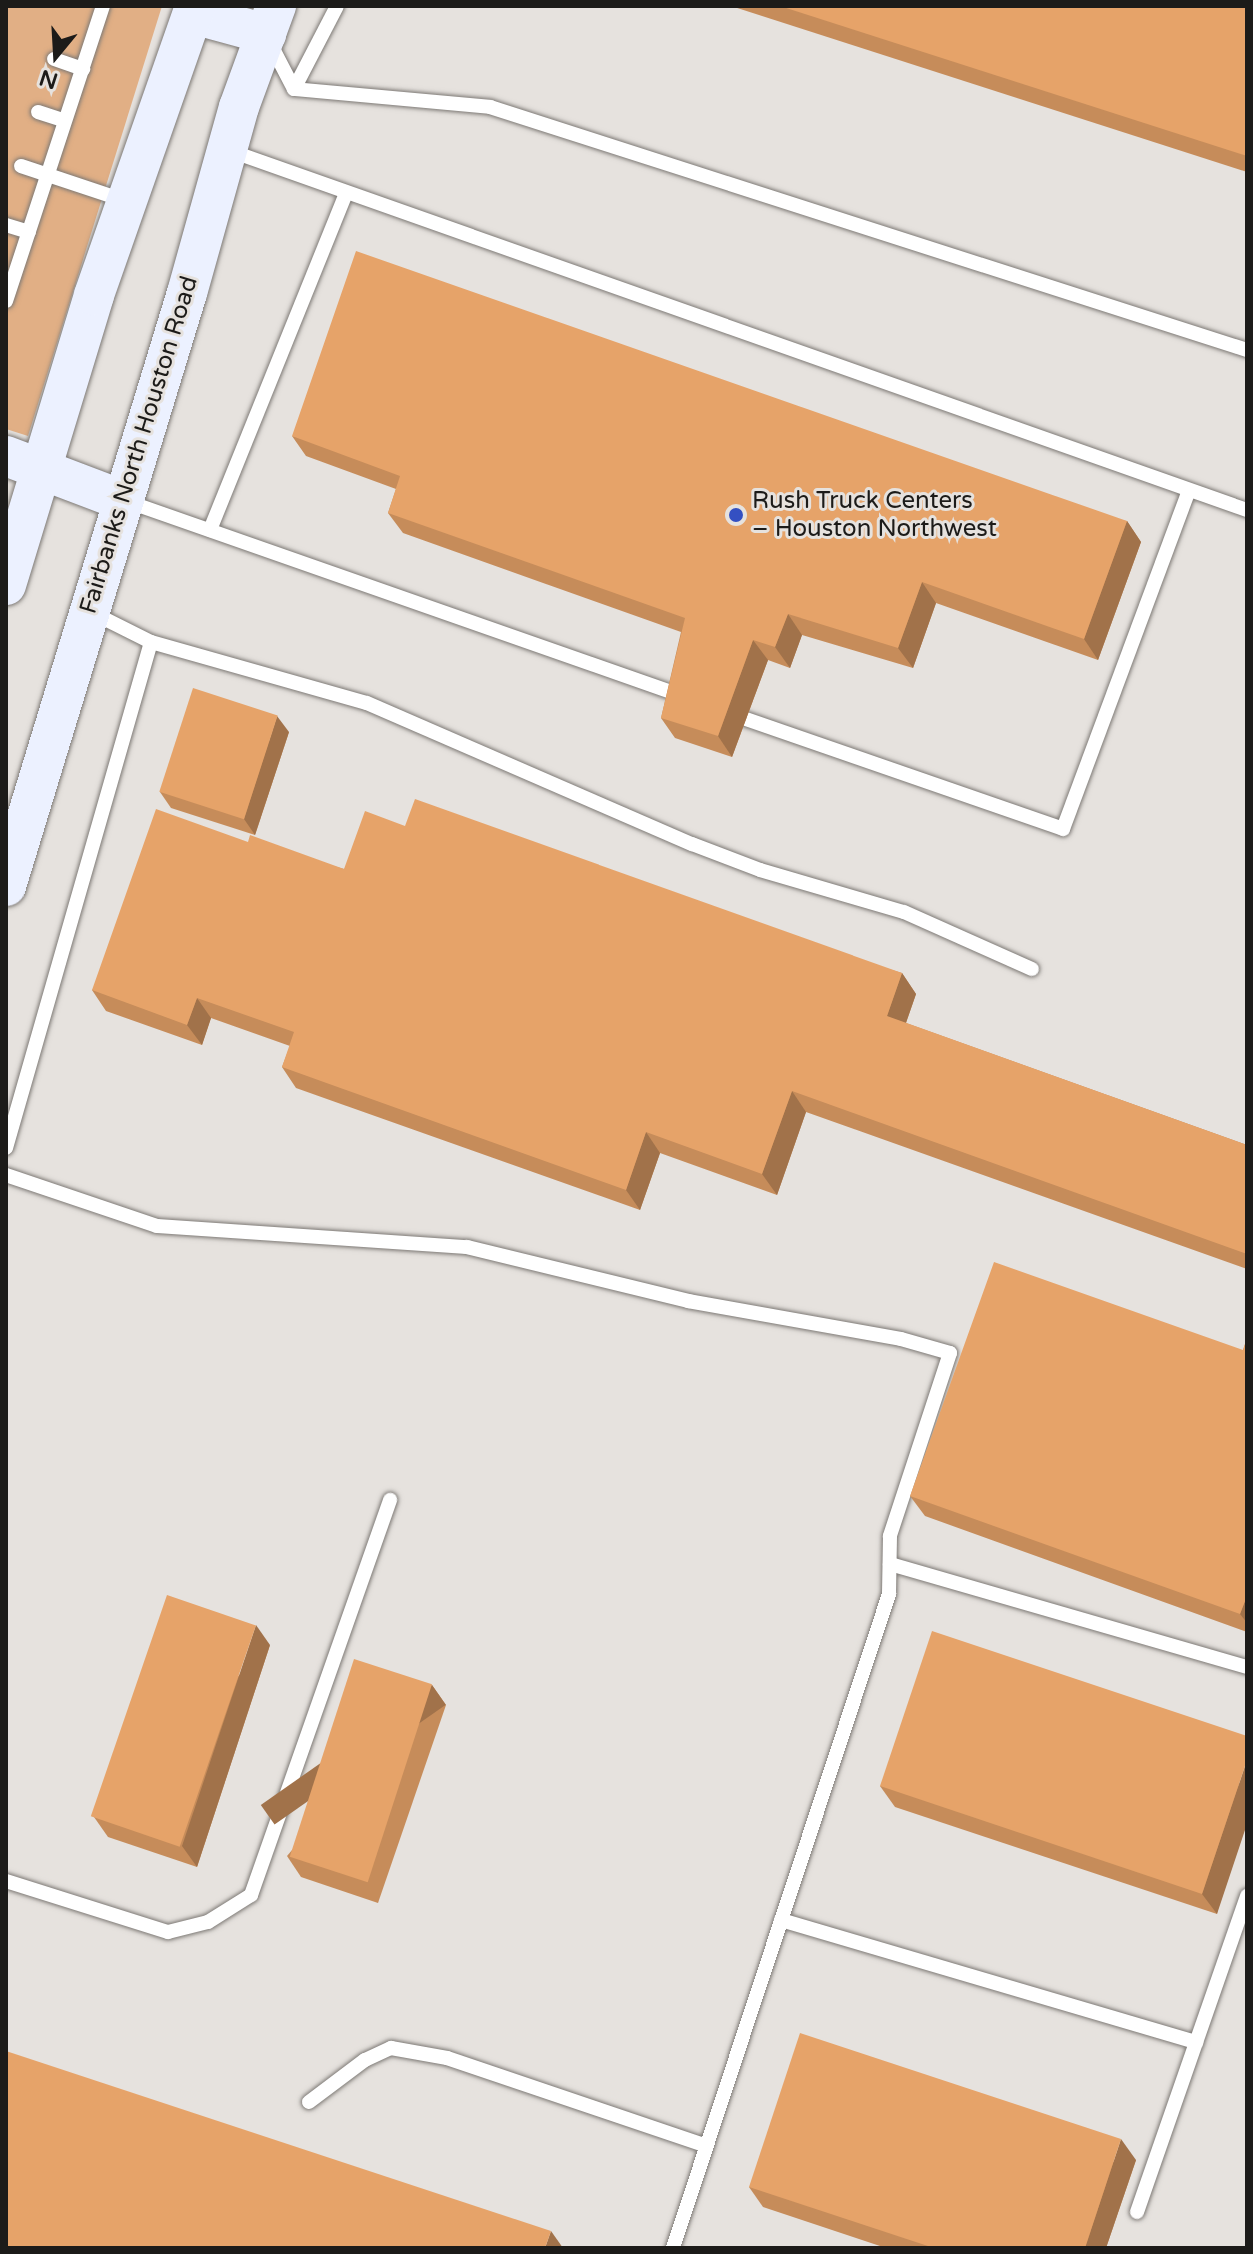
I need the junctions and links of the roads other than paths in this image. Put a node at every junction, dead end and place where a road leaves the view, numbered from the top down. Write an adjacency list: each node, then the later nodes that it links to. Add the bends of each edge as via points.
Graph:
1 (103, 6): 6 (lane)
2 (337, 6): 7 (lane)
3 (190, 10): 4 (main road); 14 (main road)
4 (271, 20): 7 (lane); 10 (main road, Fairbanks North Houston Road)
5 (54, 59): 6 (lane)
6 (83, 69): 9 (lane)
7 (294, 89): 18 (lane, via 490,107)
8 (38, 112): 9 (lane)
9 (65, 121): 12 (lane)
10 (227, 150): 13 (lane); 21 (main road, Fairbanks North Houston Road)
11 (21, 166): 12 (lane)
12 (47, 174): 14 (lane); 16 (lane)
13 (346, 193): 20 (lane); 23 (lane)
14 (127, 201): 19 (main road)
15 (6, 225): 16 (lane)
16 (29, 232): 17 (lane)
17 (6, 301)
18 (1247, 350)
19 (23, 462): 21 (main road); 24 (main road)
20 (1189, 491): 22 (lane); 28 (lane, via 1063,829)
21 (122, 500): 23 (lane); 25 (main road, Fairbanks North Houston Road)
22 (1247, 510)
23 (210, 530): 27 (lane)
24 (6, 585)
25 (87, 611): 26 (lane); 29 (main road, Fairbanks North Houston Road)
26 (151, 642): 30 (lane, via 367,703 692,844 904,912); 31 (lane)
27 (674, 693)
28 (737, 716)
29 (6, 886)
30 (1032, 969)
31 (6, 1148)
32 (6, 1175): 34 (lane, via 157,1226 467,1247 688,1301 901,1339 950,1353 890,1536)
33 (390, 1500): 36 (lane, via 251,1895 208,1922 168,1932)
34 (890, 1564): 35 (lane); 38 (lane, via 889,1594)
35 (1247, 1667)
36 (6, 1881)
37 (1247, 1896): 39 (lane)
38 (781, 1920): 39 (lane); 41 (lane)
39 (1196, 2042): 42 (lane)
40 (309, 2102): 41 (lane, via 365,2060 391,2048 447,2058)
41 (707, 2146): 43 (lane)
42 (1137, 2212)
43 (673, 2248)

